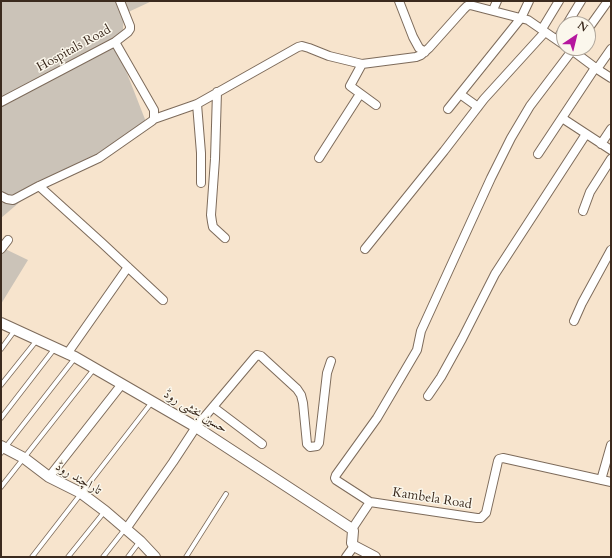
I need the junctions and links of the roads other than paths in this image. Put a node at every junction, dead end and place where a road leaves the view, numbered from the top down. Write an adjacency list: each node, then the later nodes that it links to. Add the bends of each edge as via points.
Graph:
1 (120, 1): 14 (street, Hospitals Road, via 130,29)
2 (399, 1): 16 (street, via 413,37 419,48)
3 (497, 1): 8 (street)
4 (529, 1): 10 (street)
5 (559, 1): 12 (street)
6 (581, 1): 9 (street)
7 (608, 1): 11 (street)
8 (493, 10): 10 (street); 16 (street, via 467,6)
9 (572, 16)
10 (521, 18): 12 (street); 24 (street)
11 (596, 18)
12 (544, 31): 13 (street); 28 (street)
13 (556, 39)
14 (115, 42): 25 (street, Hospitals Road); 31 (street, via 154,110)
15 (611, 49): 20 (street)
16 (425, 52): 19 (street, via 416,57)
17 (567, 56): 76 (street, via 530,106 511,138 422,331 417,350 377,418 336,475 336,480)
18 (581, 56): 20 (street)
19 (362, 64): 22 (street, via 328,56 302,46); 23 (street, via 350,86)
20 (596, 68): 21 (street); 30 (street)
21 (611, 78)
22 (217, 92): 26 (street); 43 (street, via 211,215 214,227)
23 (360, 94): 27 (street); 37 (street)
24 (460, 94): 28 (street); 29 (street)
25 (1, 102)
26 (197, 104): 31 (street); 39 (street)
27 (376, 105)
28 (478, 107): 46 (street)
29 (448, 109)
30 (562, 118): 33 (street); 36 (street)
31 (154, 119): 40 (street, via 99,158)
32 (611, 129): 34 (street)
33 (586, 134): 34 (street); 61 (street, via 495,274 459,345)
34 (601, 144): 35 (street)
35 (611, 150)
36 (538, 154)
37 (319, 158)
38 (611, 159): 42 (street, via 590,192)
39 (201, 183)
40 (39, 186): 41 (street, via 13,200); 48 (street)
41 (1, 196)
42 (583, 211)
43 (225, 238)
44 (8, 240): 45 (street)
45 (1, 249)
46 (365, 249)
47 (611, 250): 50 (street)
48 (128, 267): 49 (street); 56 (street)
49 (163, 300)
50 (574, 320)
51 (1, 323): 52 (street, حسین بخشی روڈ)
52 (16, 330): 53 (street, حسین بخشی روڈ); 55 (lane)
53 (37, 340): 54 (street, حسین بخشی روڈ); 60 (lane)
54 (55, 348): 56 (street, حسین بخشی روڈ); 64 (lane)
55 (1, 349)
56 (71, 356): 58 (street, حسین بخشی روڈ); 68 (lane)
57 (331, 361): 63 (street, via 317,446 310,447 307,444 301,395 261,356 255,357)
58 (95, 368): 59 (street, حسین بخشی روڈ); 69 (lane)
59 (122, 384): 62 (street, حسین بخشی روڈ); 70 (street)
60 (1, 385)
61 (428, 396)
62 (152, 402): 65 (street, حسین بخشی روڈ); 74 (lane)
63 (213, 407): 65 (street); 66 (street)
64 (1, 418)
65 (196, 427): 78 (street); 79 (street, حسین بخشی روڈ)
66 (262, 444)
67 (611, 444): 71 (street)
68 (2, 449): 69 (street, تاراچند روڈ)
69 (24, 458): 70 (street, تاراچند روڈ); 73 (lane)
70 (49, 477): 74 (street, تاراچند روڈ)
71 (601, 480): 72 (street, Kambela Road); 76 (street, Kambela Road, via 503,458 498,461 486,513 481,518)
72 (611, 482)
73 (1, 487)
74 (81, 492): 77 (street, تاراچند روڈ); 82 (lane)
75 (226, 494): 87 (lane)
76 (370, 502): 79 (street)
77 (105, 511): 78 (street, تاراچند روڈ); 83 (lane)
78 (126, 529): 80 (street, تاراچند روڈ); 84 (lane)
79 (352, 529): 81 (street)
80 (140, 541): 85 (lane); 86 (street, تاراچند روڈ)
81 (354, 546): 88 (street); 89 (street)
82 (32, 557)
83 (68, 557)
84 (103, 557)
85 (128, 557)
86 (155, 557)
87 (186, 557)
88 (346, 557)
89 (375, 557)

